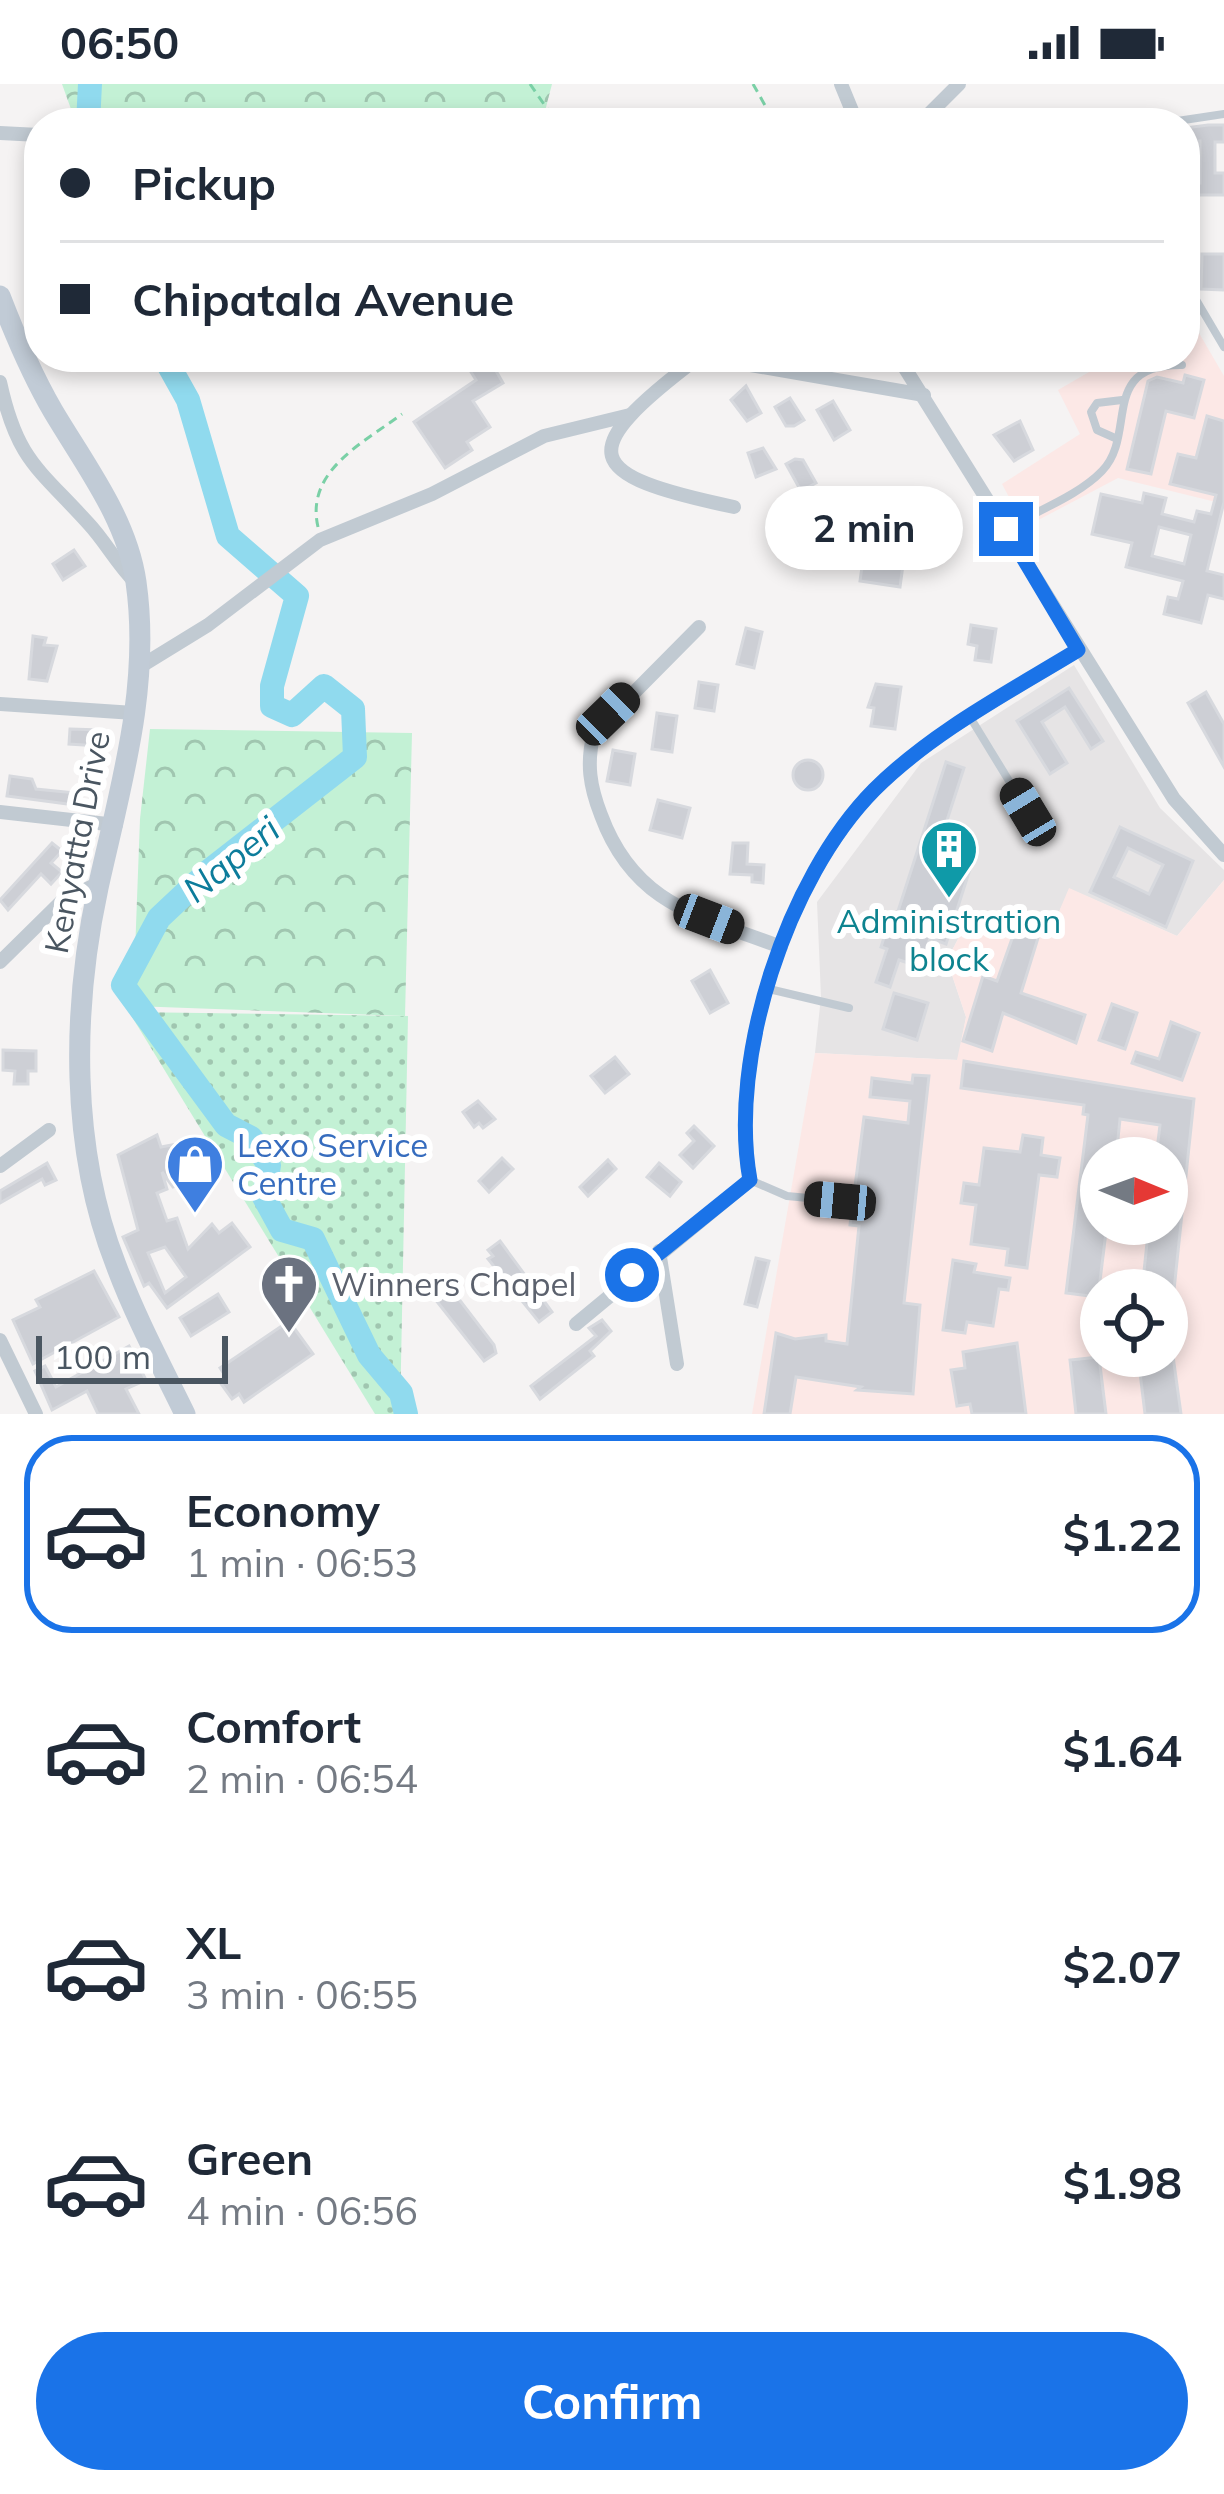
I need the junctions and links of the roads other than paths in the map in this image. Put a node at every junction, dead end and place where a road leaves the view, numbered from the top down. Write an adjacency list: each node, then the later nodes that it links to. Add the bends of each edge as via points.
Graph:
1 (959, 84): 2 (street)
2 (935, 108)
3 (0, 296): 7 (main road, Kenyatta Drive)
4 (1200, 307): 5 (lane)
5 (1209, 322): 6 (lane); 8 (lane)
6 (1224, 328)
7 (6, 331): 9 (main road, Kenyatta Drive)
8 (1224, 347)
9 (24, 362)
10 (30, 372): 22 (main road, Kenyatta Drive, via 121,528)
11 (683, 372): 18 (street)
12 (790, 372): 16 (street)
13 (908, 372): 16 (street)
14 (1145, 372): 17 (lane)
15 (0, 382): 22 (street, via 34,470)
16 (924, 395): 21 (street)
17 (1123, 400): 19 (lane); 19 (lane, via 1097,403 1090,412 1096,430)
18 (630, 415): 20 (street, via 610,440 625,477); 25 (street, via 544,436 320,540)
19 (1115, 438): 21 (lane, via 1099,474)
20 (734, 508)
21 (1006, 529): 24 (street)
22 (136, 584): 25 (main road, Kenyatta Drive)
23 (699, 627): 34 (street, via 594,733 590,784 625,866 647,890)
24 (1078, 650): 28 (street); 32 (street, via 1174,799)
25 (138, 668): 27 (main road, Kenyatta Drive)
26 (0, 704): 27 (street)
27 (134, 713): 31 (main road, Kenyatta Drive)
28 (970, 717): 30 (lane); 34 (street, via 873,792 844,827)
29 (0, 812): 31 (street)
30 (1028, 812)
31 (116, 825): 33 (main road, Kenyatta Drive)
32 (1224, 855)
33 (99, 883): 35 (street, via 62,901); 47 (main road, Kenyatta Drive, via 80,1074 96,1200 114,1262)
34 (781, 947): 36 (street)
35 (0, 962)
36 (766, 988): 37 (lane); 40 (street, via 746,1114)
37 (849, 1008)
38 (49, 1130): 39 (street)
39 (0, 1166)
40 (750, 1180): 41 (lane, via 787,1196); 42 (street)
41 (840, 1201)
42 (659, 1251): 43 (street); 45 (street)
43 (576, 1324)
44 (0, 1340): 46 (street)
45 (677, 1364)
46 (36, 1414)
47 (185, 1414)

